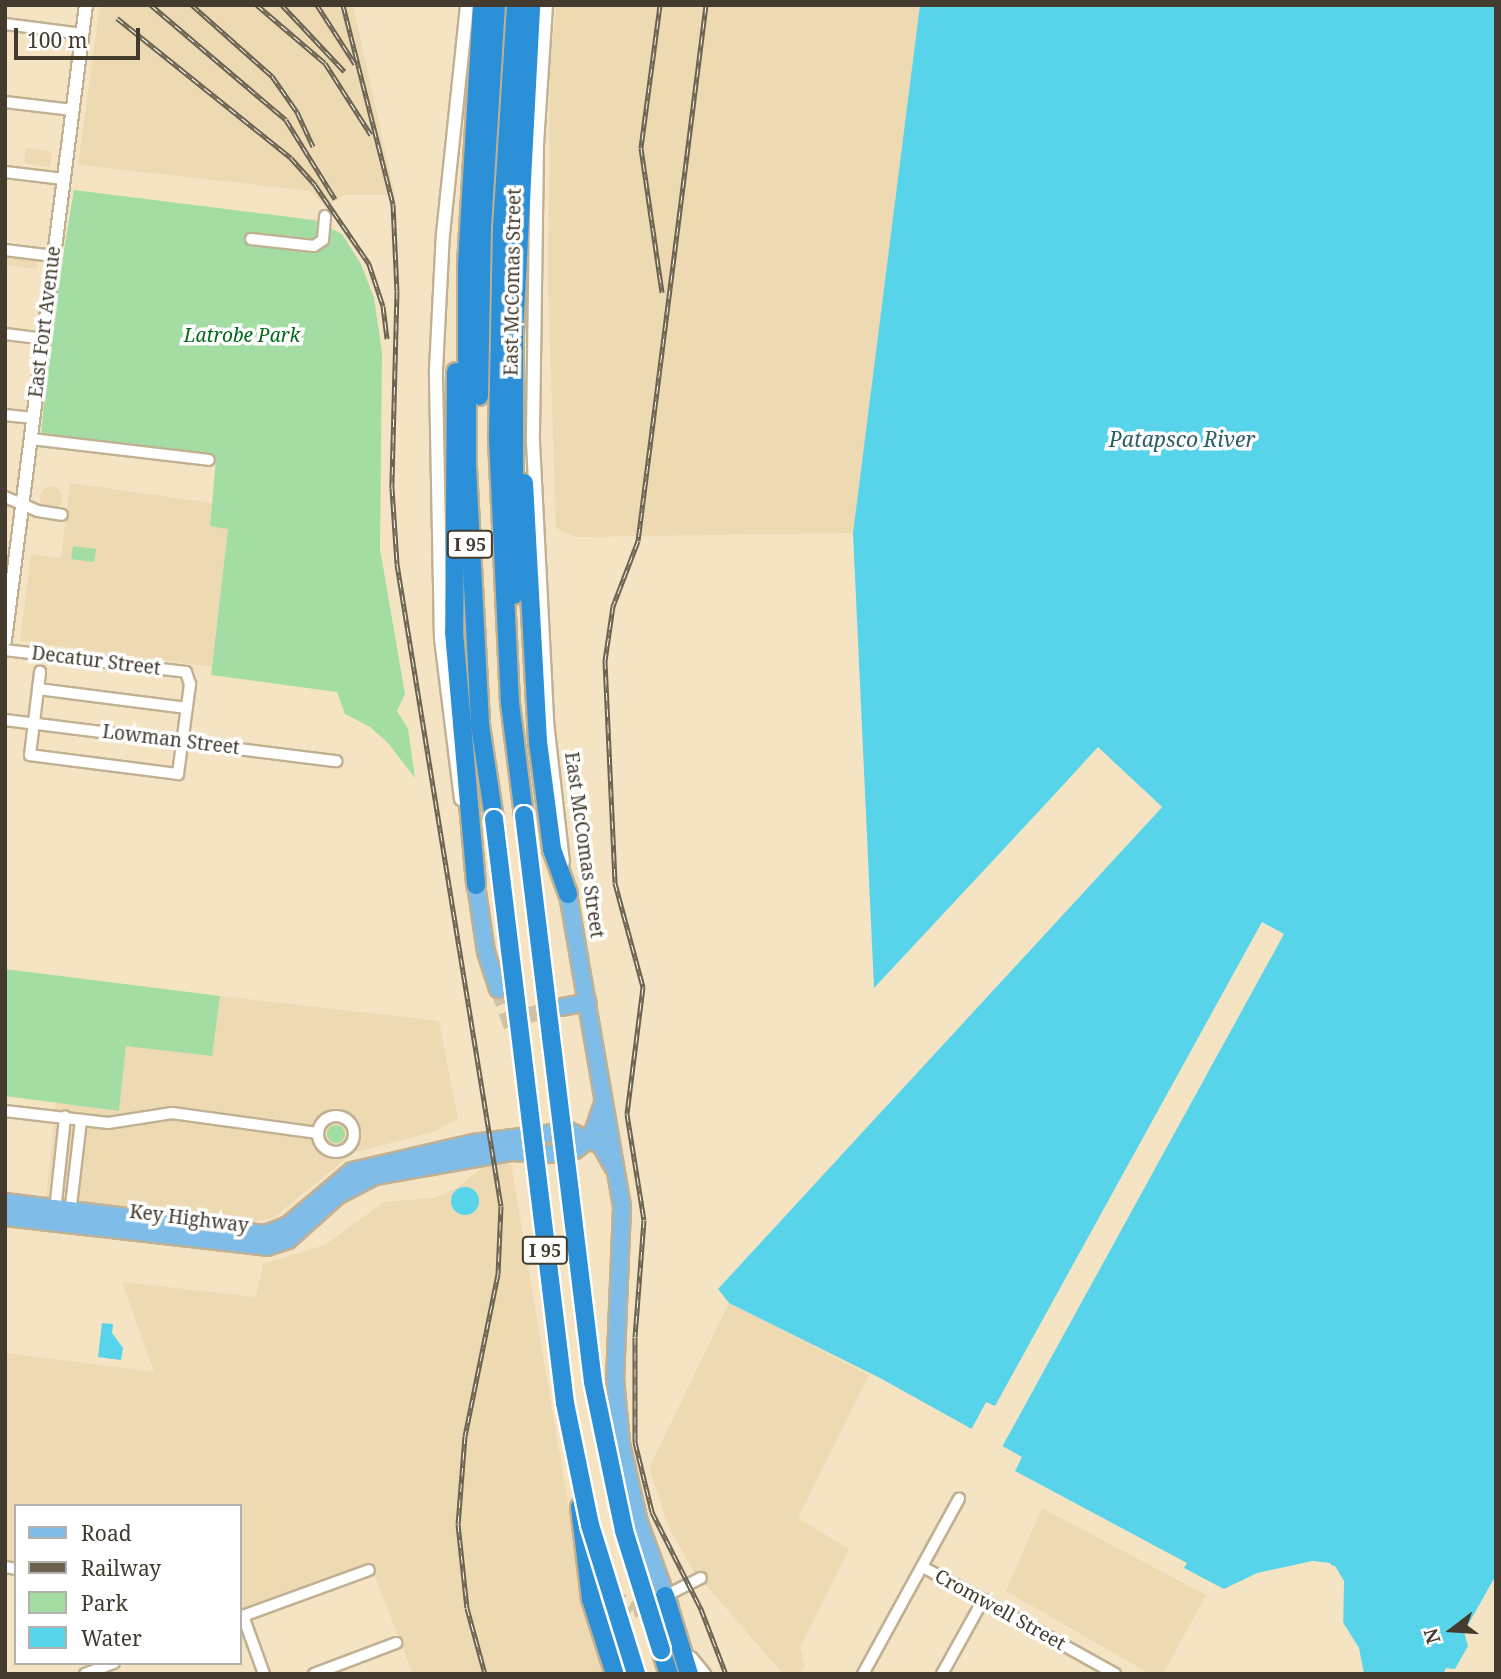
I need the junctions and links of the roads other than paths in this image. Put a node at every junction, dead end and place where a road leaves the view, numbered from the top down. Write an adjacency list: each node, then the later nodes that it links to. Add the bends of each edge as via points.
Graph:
1 (86, 5): 9 (street, East Fort Avenue)
2 (467, 5): 41 (street, via 439,301 437,527 445,682)
3 (482, 5): 18 (highway, I 95)
4 (496, 5): 40 (highway, I 95, via 483,214 479,386)
5 (516, 5): 39 (highway, I 95, via 502,226 498,439 509,682)
6 (531, 5): 19 (highway, I 95)
7 (546, 5): 42 (street, East McComas Street, via 534,242 534,481 550,761)
8 (5, 24): 9 (street)
9 (82, 34): 11 (street, East Fort Avenue)
10 (5, 102): 11 (street)
11 (73, 110): 13 (street, East Fort Avenue)
12 (5, 172): 13 (street)
13 (64, 179): 17 (street, East Fort Avenue)
14 (326, 216): 15 (street, via 319,244)
15 (251, 239)
16 (5, 250): 17 (street)
17 (54, 256): 21 (street, East Fort Avenue)
18 (467, 267): 40 (highway, I 95, via 471,580 480,725); 41 (highway, via 454,399 453,596)
19 (517, 269): 39 (highway, I 95, via 513,544); 42 (highway, via 536,720 552,849)
20 (5, 334): 21 (street)
21 (43, 339): 23 (street, East Fort Avenue)
22 (5, 415): 23 (street)
23 (33, 418): 24 (street, East Fort Avenue)
24 (31, 439): 25 (street); 27 (street, East Fort Avenue)
25 (209, 460)
26 (5, 496): 27 (street)
27 (23, 503): 28 (street); 29 (street, East Fort Avenue)
28 (62, 515)
29 (9, 573): 30 (street, East Fort Avenue)
30 (5, 640)
31 (5, 650): 34 (street, Decatur Street, via 186,673 190,684)
32 (40, 673): 33 (street)
33 (38, 689): 34 (street); 36 (street)
34 (187, 708): 37 (street)
35 (5, 720): 36 (street, Lowman Street)
36 (34, 723): 37 (street, Lowman Street); 37 (street, via 30,755 178,774)
37 (183, 741): 38 (street, Lowman Street)
38 (336, 761)
39 (524, 815): 74 (highway, I 95, bridge, via 593,1382 624,1531)
40 (494, 819): 73 (highway, I 95, bridge, via 565,1403 598,1554)
41 (476, 885): 43 (main road, via 488,962)
42 (568, 894): 44 (main road, East McComas Street)
43 (498, 989)
44 (587, 1002): 45 (main road); 46 (main road, East McComas Street)
45 (562, 1006)
46 (604, 1091): 51 (main road, via 602,1115); 52 (main road, East McComas Street)
47 (5, 1111): 48 (street)
48 (65, 1117): 49 (street); 55 (street)
49 (81, 1120): 50 (street, via 117,1123 172,1113); 55 (street)
50 (318, 1133)
51 (592, 1138): 52 (main road, via 608,1154); 55 (main road, Key Highway, via 554,1131 368,1165 333,1183 288,1225 265,1234); 55 (main road, Key Highway, via 563,1153 511,1152 375,1176 337,1196 296,1235 267,1247)
52 (618, 1182): 61 (main road, East McComas Street, via 623,1244 616,1338 617,1412 636,1512)
53 (5, 1202): 55 (main road, Key Highway)
54 (5, 1217): 55 (main road, Key Highway)
55 (62, 1217)
56 (578, 1496): 72 (highway, via 591,1599)
57 (959, 1499): 58 (street)
58 (923, 1567): 62 (street, Cromwell Street); 77 (street)
59 (369, 1570): 63 (street)
60 (701, 1578): 61 (street)
61 (662, 1599): 66 (highway)
62 (983, 1600): 68 (street, Cromwell Street); 78 (street)
63 (242, 1617)
64 (242, 1619): 70 (street)
65 (396, 1643): 71 (street)
66 (690, 1666): 75 (main road); 76 (street)
67 (107, 1667): 69 (street)
68 (1103, 1671): 79 (street, Cromwell Street)
69 (85, 1674)
70 (264, 1674)
71 (314, 1674)
72 (615, 1674)
73 (636, 1674)
74 (669, 1674)
75 (698, 1674)
76 (704, 1674)
77 (863, 1674)
78 (942, 1674)
79 (1115, 1674)

